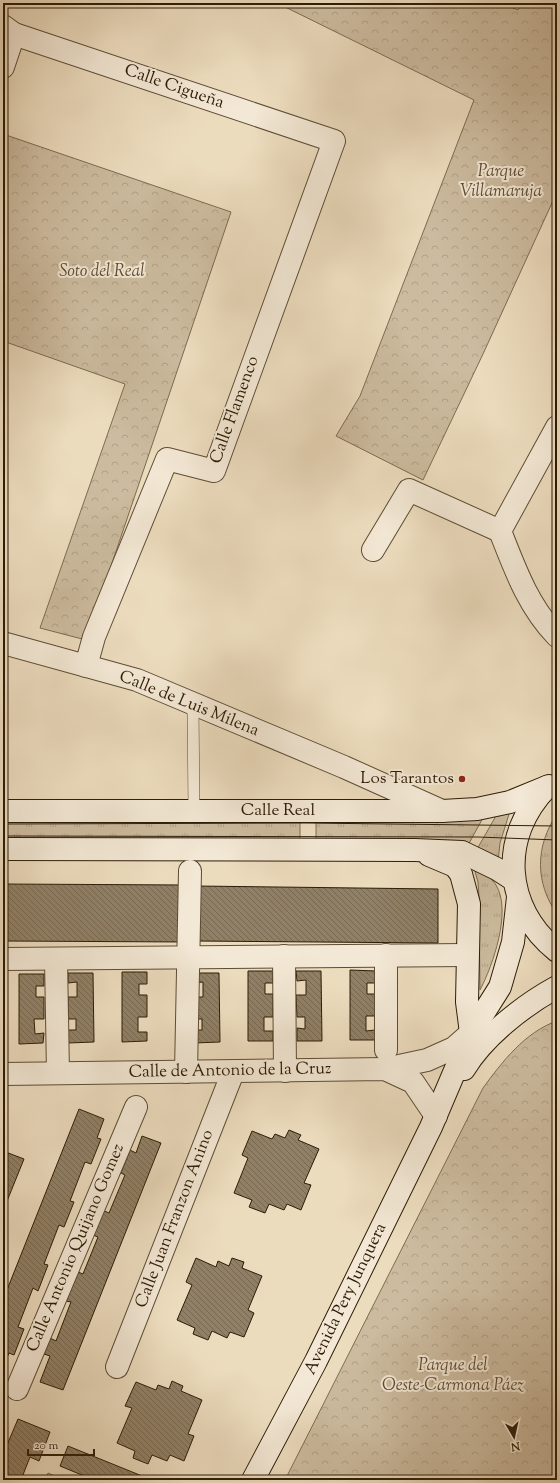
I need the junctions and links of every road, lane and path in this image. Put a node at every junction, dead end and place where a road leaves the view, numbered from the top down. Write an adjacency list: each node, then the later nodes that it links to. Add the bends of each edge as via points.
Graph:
1 (9, 30): 2 (street); 3 (street, Calle Cigueña)
2 (3, 67)
3 (334, 141): 9 (street, Calle Flamenco, via 214,471 167,459 94,637)
4 (557, 427): 5 (street)
5 (500, 531): 6 (street, via 409,490); 7 (street, via 526,594)
6 (373, 550)
7 (557, 636)
8 (3, 643): 9 (street, Calle de Luis Milena)
9 (86, 666): 10 (street, Calle de Luis Milena, via 137,680)
10 (193, 704): 11 (street, Calle de Luis Milena); 16 (lane)
11 (369, 779): 14 (street); 15 (street, Calle de Luis Milena)
12 (553, 782): 15 (street, Calle Real, via 510,802 477,810); 20 (street, Avenida Pery Junquera, via 533,804 521,825 514,852)
13 (3, 811): 16 (street, Calle Real)
14 (369, 811): 15 (street, Calle Real); 16 (street, Calle Real)
15 (442, 811)
16 (194, 812)
17 (3, 849): 18 (street)
18 (415, 850): 20 (street, via 462,852 497,869); 22 (street, via 454,866 460,874 470,904)
19 (190, 871): 25 (street)
20 (516, 888): 21 (street, via 531,924); 29 (street, Avenida Pery Junquera, via 513,942 500,987)
21 (557, 951)
22 (467, 954): 23 (street); 29 (street, via 467,1002)
23 (386, 955): 24 (street); 30 (street)
24 (284, 956): 25 (street); 31 (street)
25 (188, 957): 27 (street); 32 (street)
26 (3, 959): 27 (street)
27 (56, 959): 34 (street)
28 (557, 987): 37 (street, Avenida Pery Junquera, via 537,998 472,1055)
29 (471, 1033): 30 (street, via 454,1048 426,1060); 37 (street, Avenida Pery Junquera)
30 (386, 1060): 31 (street, Calle de Antonio de la Cruz); 37 (street, Calle de Antonio de la Cruz, via 413,1082)
31 (284, 1070): 33 (street, Calle de Antonio de la Cruz)
32 (186, 1072): 33 (street, Calle de Antonio de la Cruz); 34 (street, Calle de Antonio de la Cruz)
33 (233, 1072): 38 (street, Calle Juan Franzon Anino)
34 (58, 1073): 35 (street, Calle de Antonio de la Cruz)
35 (3, 1074)
36 (136, 1107): 39 (street, Calle Antonio Quijano Gomez)
37 (436, 1116): 40 (street, Avenida Pery Junquera, via 316,1361)
38 (117, 1367)
39 (17, 1389)
40 (253, 1480)

